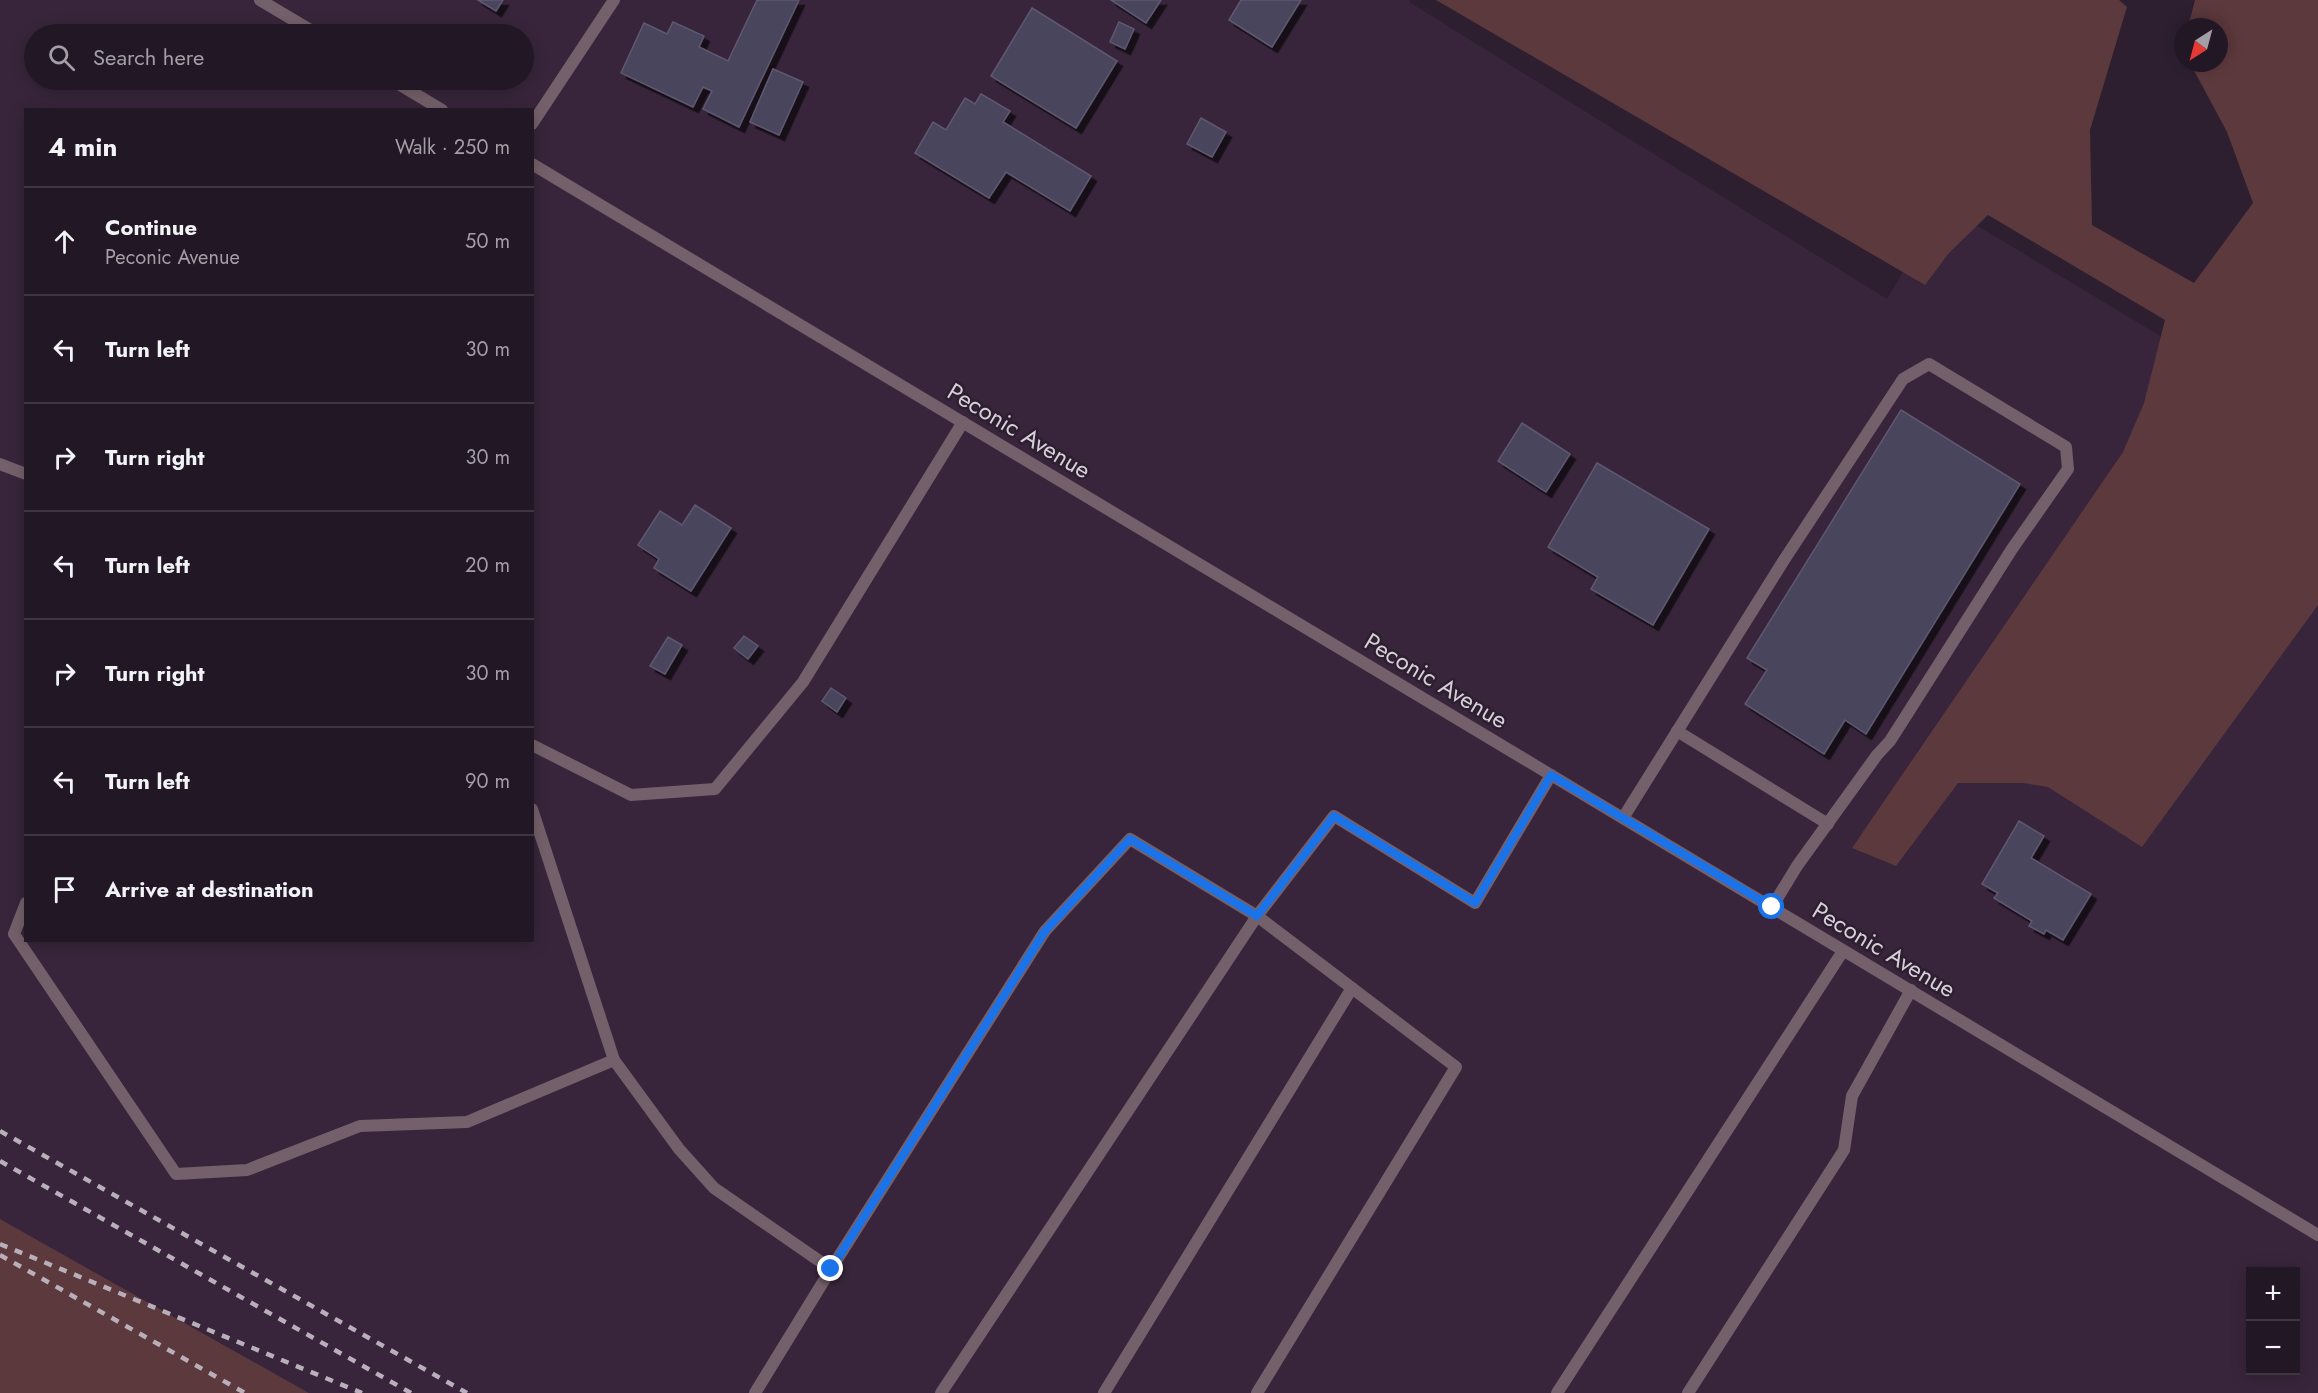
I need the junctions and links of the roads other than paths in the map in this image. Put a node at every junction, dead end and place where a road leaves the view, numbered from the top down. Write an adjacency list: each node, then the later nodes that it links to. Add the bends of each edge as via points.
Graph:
1 (260, 0): 3 (street)
2 (614, 0): 6 (street)
3 (300, 24)
4 (409, 90): 5 (street)
5 (439, 108)
6 (534, 121)
7 (534, 165): 8 (street, Peconic Avenue)
8 (963, 422): 12 (street, via 803,682 716,789 631,795); 13 (street, Peconic Avenue)
9 (0, 464): 10 (street)
10 (24, 473)
11 (1677, 731): 15 (street); 16 (street); 16 (street, via 1903,380 1929,364 2066,447 2068,469 2012,549 1890,741)
12 (534, 746)
13 (1551, 775): 15 (street, Peconic Avenue); 19 (street, via 1475,903 1334,816)
14 (534, 815): 23 (street)
15 (1623, 818): 17 (street, Peconic Avenue)
16 (1828, 824): 17 (street)
17 (1772, 907): 20 (street, Peconic Avenue)
18 (24, 908): 23 (street, via 14,934 176,1174 247,1170 360,1125 466,1122)
19 (1257, 916): 21 (street); 25 (street, via 1130,839 1045,931); 27 (street)
20 (1843, 951): 22 (street, Peconic Avenue); 30 (street)
21 (1352, 988): 28 (street); 29 (street, via 1456,1067)
22 (1911, 990): 24 (street, Peconic Avenue); 31 (street, via 1852,1096 1844,1150)
23 (614, 1060): 25 (street, via 679,1149 714,1188)
24 (2318, 1235)
25 (831, 1269): 26 (street)
26 (756, 1393)
27 (942, 1393)
28 (1104, 1393)
29 (1257, 1393)
30 (1557, 1393)
31 (1688, 1393)

